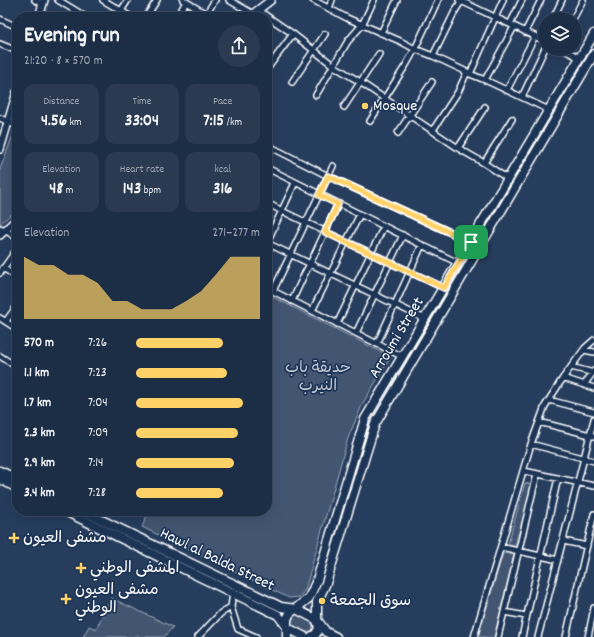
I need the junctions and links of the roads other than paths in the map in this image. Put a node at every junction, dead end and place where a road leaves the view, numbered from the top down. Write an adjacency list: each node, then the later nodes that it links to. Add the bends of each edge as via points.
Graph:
1 (35, 0): 21 (street)
2 (58, 0): 25 (street)
3 (103, 0): 23 (street)
4 (128, 0): 23 (street)
5 (157, 0): 26 (street)
6 (215, 0): 29 (street)
7 (229, 0): 30 (street)
8 (271, 0): 31 (main road)
9 (313, 0): 22 (street)
10 (332, 0): 22 (street)
11 (374, 0): 38 (street)
12 (397, 0): 41 (street)
13 (438, 0): 49 (street)
14 (461, 0): 34 (street); 53 (street)
15 (503, 0): 34 (street)
16 (522, 0): 39 (street)
17 (541, 0): 40 (street)
18 (562, 0): 32 (street)
19 (583, 0): 33 (street)
20 (184, 1): 27 (street); 28 (street)
21 (44, 2): 24 (main road)
22 (329, 8): 38 (street)
23 (121, 11)
24 (41, 12)
25 (78, 12)
26 (149, 12)
27 (179, 12)
28 (199, 12)
29 (208, 12)
30 (250, 12)
31 (256, 12)
32 (556, 12)
33 (577, 12)
34 (495, 18): 39 (street); 59 (street)
35 (0, 20): 37 (street)
36 (272, 24): 42 (street)
37 (12, 25)
38 (362, 25): 41 (street); 58 (street, via 348,41)
39 (512, 25): 40 (street); 60 (street)
40 (525, 32): 45 (street)
41 (381, 33): 49 (street)
42 (293, 34): 50 (street); 57 (street)
43 (325, 34): 50 (street)
44 (594, 34): 56 (main road, Arroumi Street)
45 (534, 36): 46 (street); 64 (street)
46 (538, 38)
47 (0, 44): 48 (street)
48 (12, 49)
49 (415, 49): 53 (street); 67 (street)
50 (313, 50): 58 (street); 61 (street)
51 (379, 54): 62 (street)
52 (594, 54): 175 (main road, Arroumi Street, via 375,424 326,583 317,602)
53 (433, 56): 59 (street)
54 (541, 56): 66 (street)
55 (576, 56): 56 (street)
56 (580, 58): 71 (main road, Arroumi Street)
57 (272, 62)
58 (334, 66): 62 (street); 65 (street)
59 (468, 73): 60 (street); 78 (street)
60 (485, 80): 64 (street)
61 (292, 82)
62 (360, 82): 67 (street); 68 (street)
63 (432, 82): 72 (street)
64 (507, 90): 66 (street)
65 (316, 95)
66 (522, 97): 71 (street)
67 (385, 99): 72 (street); 75 (street)
68 (344, 107)
69 (485, 107): 81 (street)
70 (12, 109): 76 (main road)
71 (549, 110): 87 (main road, Arroumi Street)
72 (410, 116): 78 (street); 79 (street)
73 (0, 118): 76 (street)
74 (512, 119): 83 (street)
75 (370, 121)
76 (8, 122): 77 (street); 82 (main road)
77 (12, 124)
78 (433, 130): 81 (street)
79 (398, 133)
80 (272, 148): 86 (street)
81 (458, 148): 83 (street)
82 (0, 149)
83 (484, 163): 87 (street)
84 (333, 166): 86 (street)
85 (272, 171): 88 (street)
86 (328, 176): 89 (street); 103 (street)
87 (508, 179): 103 (main road, Arroumi Street)
88 (295, 183): 89 (street); 92 (street)
89 (319, 195): 90 (street); 95 (street)
90 (338, 204): 93 (street); 99 (street)
91 (272, 206): 92 (street)
92 (282, 211): 95 (street); 97 (street)
93 (360, 214): 96 (street); 102 (street)
94 (12, 223): 98 (main road)
95 (306, 223): 99 (street); 108 (street)
96 (384, 226): 101 (street); 106 (street)
97 (272, 227)
98 (2, 231): 100 (street)
99 (325, 232): 102 (street); 111 (street)
100 (12, 236)
101 (403, 236): 105 (street); 109 (street)
102 (346, 242): 106 (street); 116 (street)
103 (471, 242): 110 (main road, Arroumi Street)
104 (272, 245): 108 (street)
105 (422, 245): 110 (street); 113 (street)
106 (371, 254): 109 (street); 117 (street)
107 (12, 255): 112 (street)
108 (291, 255): 111 (street); 119 (street)
109 (390, 262): 113 (street); 120 (street)
110 (458, 263): 118 (main road, Arroumi Street)
111 (310, 264): 116 (street); 121 (street)
112 (3, 268): 114 (street); 115 (street)
113 (410, 272): 118 (street); 122 (street)
114 (0, 273)
115 (12, 274)
116 (330, 274): 117 (street); 123 (street)
117 (355, 286): 120 (street); 128 (street)
118 (444, 288): 126 (main road, Arroumi Street)
119 (273, 291): 121 (street)
120 (374, 295): 122 (street); 130 (street)
121 (292, 301): 123 (street)
122 (395, 305): 126 (street); 132 (street)
123 (312, 311): 128 (street)
124 (12, 313): 127 (street)
125 (0, 318): 127 (street)
126 (425, 319): 136 (main road, Arroumi Street)
127 (6, 321): 129 (street)
128 (337, 324): 130 (street)
129 (12, 325)
130 (356, 333): 132 (street)
131 (594, 340): 133 (street)
132 (377, 344): 136 (street)
133 (584, 350): 134 (street); 138 (street)
134 (594, 352)
135 (0, 356): 137 (street)
136 (403, 357): 172 (main road, Arroumi Street, via 365,420 317,580 309,598)
137 (12, 364)
138 (571, 367): 139 (street); 140 (street)
139 (594, 371): 141 (street)
140 (563, 378): 141 (street); 143 (street)
141 (584, 384): 142 (street)
142 (594, 388)
143 (549, 400): 144 (street); 146 (street)
144 (594, 412)
145 (594, 419): 147 (street)
146 (539, 422): 147 (street); 148 (street)
147 (592, 436): 149 (street)
148 (531, 444): 149 (street); 152 (street)
149 (584, 459): 150 (street); 157 (street)
150 (594, 461)
151 (0, 471): 154 (main road)
152 (524, 471): 153 (street); 165 (street)
153 (537, 474): 155 (street); 166 (street)
154 (12, 477)
155 (558, 478): 157 (street); 167 (street)
156 (0, 479): 158 (main road)
157 (578, 483): 159 (street); 163 (street)
158 (12, 485)
159 (594, 486)
160 (594, 514): 164 (street)
161 (75, 516): 169 (main road, Hawl al Balda Street)
162 (94, 516): 172 (main road, Hawl al Balda Street, via 281,607)
163 (563, 541): 164 (street); 168 (street)
164 (587, 546): 187 (street)
165 (501, 547): 166 (street); 183 (street)
166 (518, 550): 167 (street); 173 (street)
167 (540, 556): 168 (street); 174 (street)
168 (558, 560): 186 (street)
169 (233, 592): 170 (street); 176 (main road, Hawl al Balda Street, via 278,615)
170 (231, 607): 177 (street, via 221,613); 178 (street, via 238,629)
171 (594, 608): 188 (street)
172 (296, 609): 175 (main road, Hawl al Balda Street); 176 (main road, Arroumi Street, via 286,619)
173 (504, 612): 174 (street); 184 (street)
174 (526, 616): 185 (street)
175 (317, 620): 181 (main road, Arroumi Street, via 319,628); 182 (main road, Hawl al Balda Street, via 326,632)
176 (288, 628): 179 (main road); 180 (main road)
177 (198, 637)
178 (256, 637)
179 (288, 637)
180 (305, 637)
181 (311, 637)
182 (336, 637)
183 (474, 637)
184 (498, 637)
185 (522, 637)
186 (538, 637)
187 (566, 637)
188 (588, 637)

